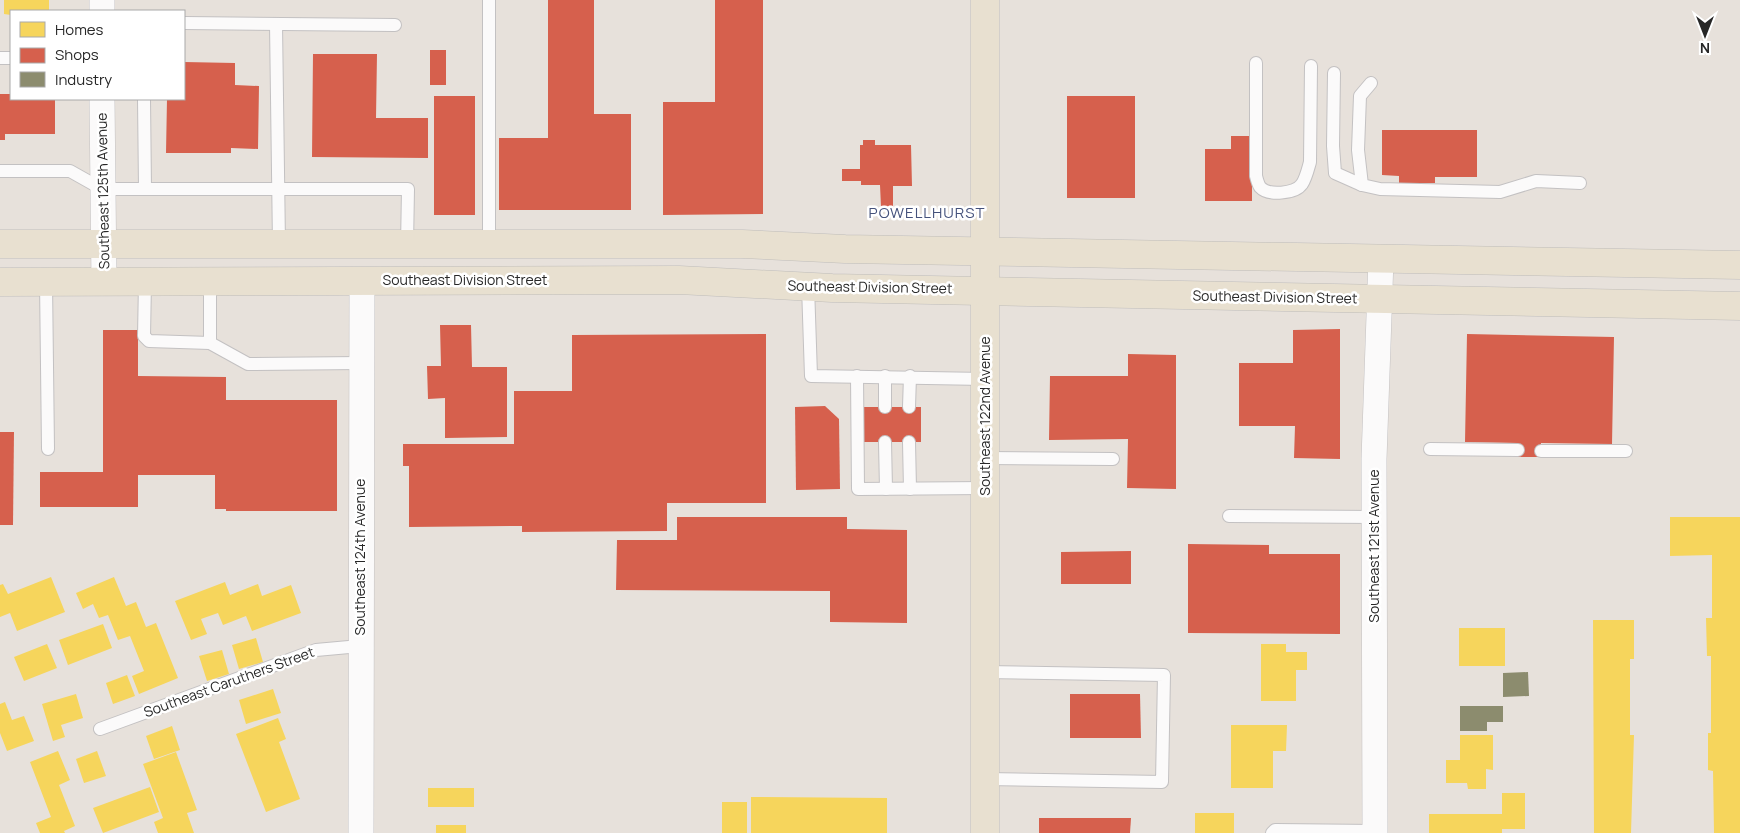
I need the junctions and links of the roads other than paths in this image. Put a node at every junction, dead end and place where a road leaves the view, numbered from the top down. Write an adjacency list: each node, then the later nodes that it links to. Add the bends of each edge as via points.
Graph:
1 (489, 0): 21 (lane)
2 (985, 0): 23 (main road, Southeast 122nd Avenue)
3 (185, 23): 4 (lane)
4 (276, 24): 5 (lane); 17 (lane)
5 (395, 25)
6 (1256, 63): 7 (lane, via 1256,176 1259,186 1275,192 1289,192 1301,186 1307,173)
7 (1311, 66)
8 (1334, 73): 14 (lane, via 1335,173)
9 (1370, 83): 14 (lane, via 1360,96 1358,150)
10 (102, 100): 15 (street, Southeast 125th Avenue)
11 (144, 100): 16 (lane)
12 (0, 171): 15 (lane, via 70,171)
13 (1580, 183): 14 (lane, via 1536,181 1500,192 1380,189)
14 (1362, 185)
15 (102, 189): 16 (lane); 22 (street, Southeast 125th Avenue)
16 (145, 189): 17 (lane)
17 (278, 189): 19 (lane); 20 (lane, via 408,189)
18 (0, 244): 22 (main road)
19 (279, 245): 20 (main road); 22 (main road)
20 (407, 245): 21 (main road); 26 (main road, via 384,255)
21 (489, 245): 23 (main road, via 742,244)
22 (103, 246): 29 (street, Southeast 125th Avenue)
23 (986, 251): 24 (main road); 33 (main road, Southeast 122nd Avenue)
24 (1380, 259): 25 (main road); 34 (street, Southeast 121st Avenue)
25 (1740, 265)
26 (362, 281): 31 (main road, Southeast Division Street); 32 (main road, Southeast Division Street, via 679,280); 37 (street, Southeast 124th Avenue)
27 (0, 282): 28 (main road, Southeast Division Street)
28 (46, 282): 29 (main road, Southeast Division Street); 46 (lane)
29 (104, 282): 30 (main road, Southeast Division Street)
30 (145, 282): 31 (main road, Southeast Division Street); 36 (lane, via 146,339 149,342)
31 (210, 282): 36 (lane)
32 (808, 286): 33 (main road, Southeast Division Street); 38 (lane, via 811,376)
33 (985, 290): 34 (main road, Southeast Division Street); 41 (main road, Southeast 122nd Avenue)
34 (1380, 300): 35 (main road, Southeast Division Street); 57 (street, Southeast 121st Avenue)
35 (1740, 306)
36 (210, 343): 37 (lane, via 248,364)
37 (361, 363): 58 (street, Southeast 124th Avenue)
38 (856, 376): 39 (lane); 55 (lane, via 858,489)
39 (885, 376): 40 (lane); 42 (lane)
40 (910, 376): 41 (lane); 43 (lane)
41 (985, 379): 51 (main road, Southeast 122nd Avenue)
42 (885, 407)
43 (909, 408)
44 (885, 442): 55 (lane)
45 (909, 442): 54 (lane)
46 (48, 449)
47 (1430, 449): 48 (lane)
48 (1518, 450)
49 (1541, 451): 50 (lane)
50 (1626, 452)
51 (984, 458): 52 (lane); 53 (main road, Southeast 122nd Avenue)
52 (1113, 459)
53 (985, 488): 54 (lane); 59 (main road, Southeast 122nd Avenue)
54 (910, 489): 55 (lane)
55 (886, 490)
56 (1228, 516): 57 (lane)
57 (1374, 517): 62 (street, Southeast 121st Avenue)
58 (360, 646): 60 (lane, Southeast Caruthers Street, via 316,650); 63 (street, Southeast 124th Avenue)
59 (985, 672): 61 (main road, Southeast 122nd Avenue); 61 (lane, via 1164,675 1162,782)
60 (100, 729)
61 (985, 779): 64 (main road, Southeast 122nd Avenue)
62 (1375, 832): 65 (lane, via 1275,830)
63 (361, 833)
64 (985, 833)
65 (1272, 833)

